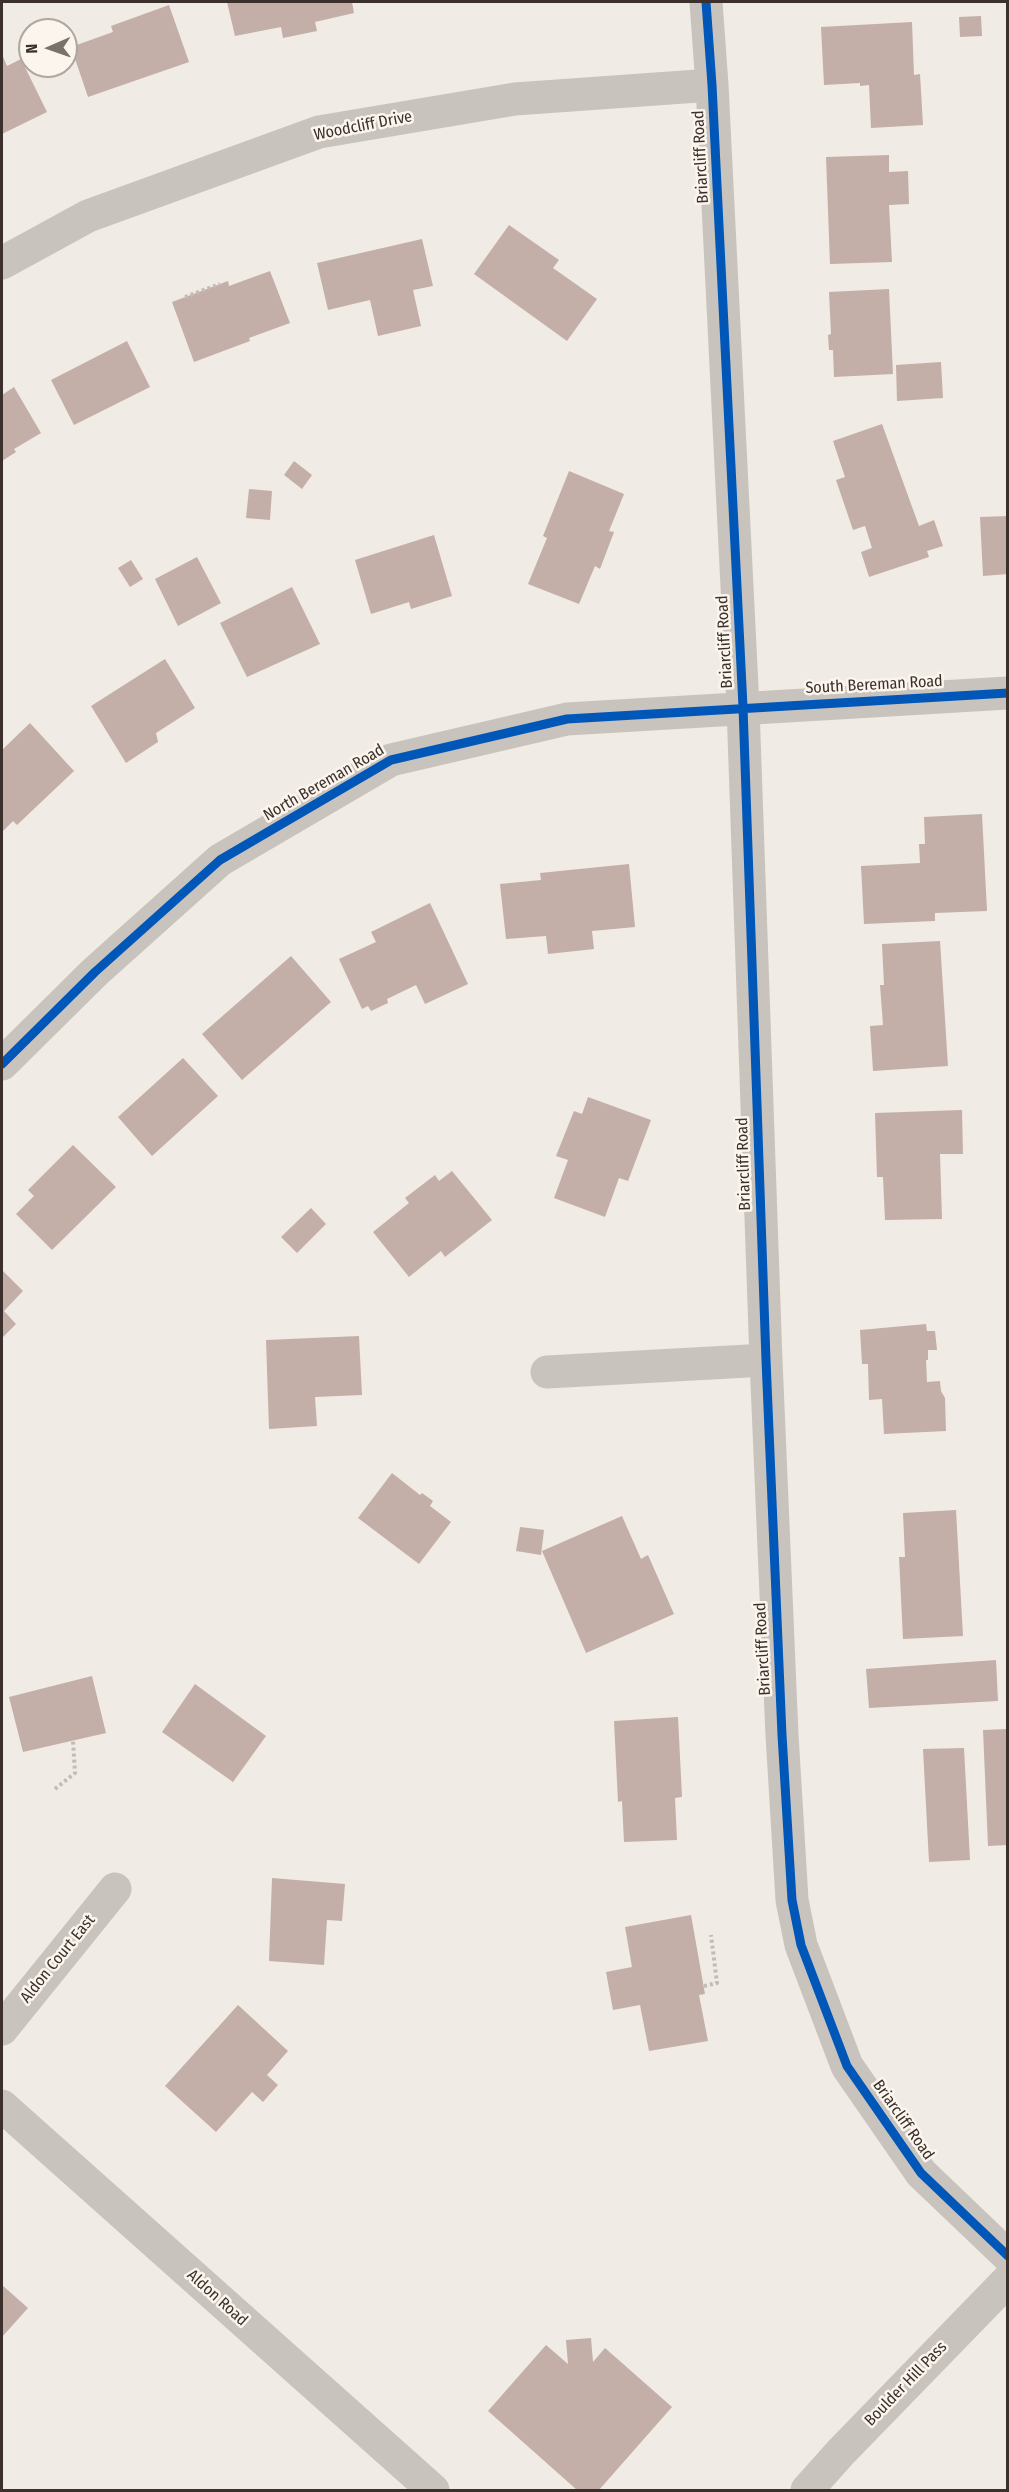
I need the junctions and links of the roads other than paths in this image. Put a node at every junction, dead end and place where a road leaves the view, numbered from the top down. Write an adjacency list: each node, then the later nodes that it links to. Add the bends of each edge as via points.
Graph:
1 (706, 2): 2 (street, Briarcliff Road)
2 (712, 85): 3 (street, Woodcliff Drive, via 515,99 319,132 88,216); 5 (street, Briarcliff Road)
3 (2, 263)
4 (1008, 693): 5 (street, South Bereman Road)
5 (743, 707): 6 (street, North Bereman Road, via 567,719 391,760 220,860 95,972); 7 (street, Briarcliff Road)
6 (2, 1064)
7 (766, 1360): 8 (street); 12 (street, Briarcliff Road, via 791,1888 801,1945 847,2066 921,2173)
8 (547, 1372)
9 (115, 1889): 10 (street, Aldon Court East)
10 (2, 2029)
11 (2, 2106): 14 (street, Aldon Road)
12 (1008, 2256)
13 (1008, 2280): 15 (street, Boulder Hill Pass)
14 (433, 2490)
15 (807, 2490)

